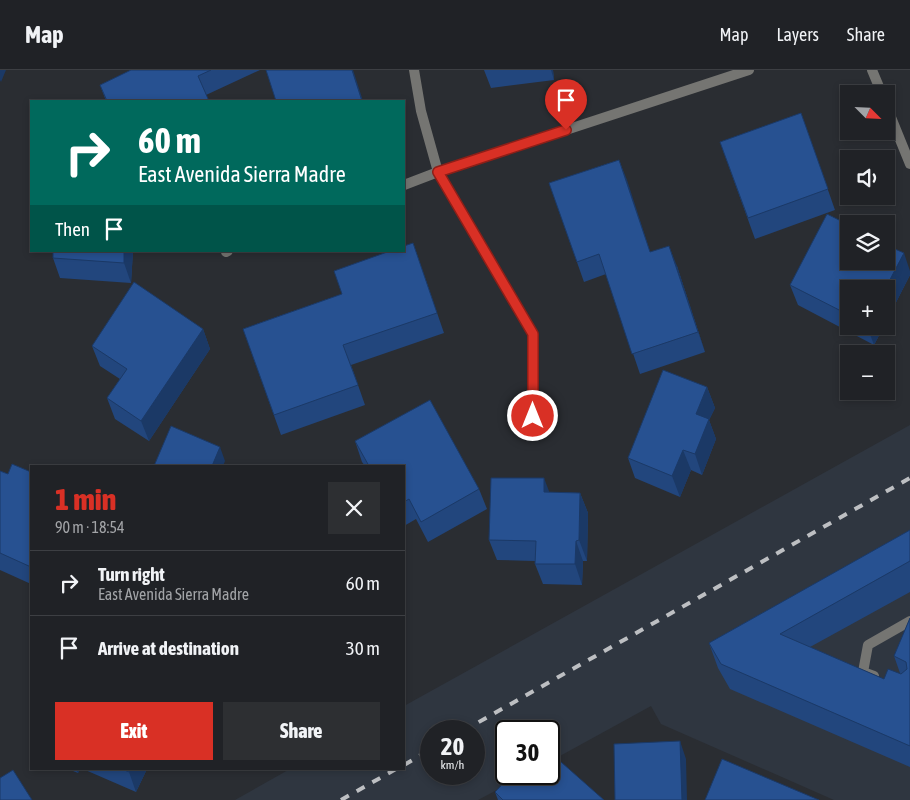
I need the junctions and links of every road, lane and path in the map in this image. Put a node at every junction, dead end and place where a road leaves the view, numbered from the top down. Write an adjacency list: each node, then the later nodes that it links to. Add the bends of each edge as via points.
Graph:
1 (414, 70): 7 (street, via 421,111)
2 (749, 70): 7 (street)
3 (872, 70): 4 (street)
4 (878, 85)
5 (895, 127): 6 (street)
6 (910, 164)
7 (438, 172): 8 (street); 9 (street, via 533,334)
8 (405, 185)
9 (533, 416)
10 (910, 621): 11 (street, via 868,645 863,672)
11 (887, 682)

